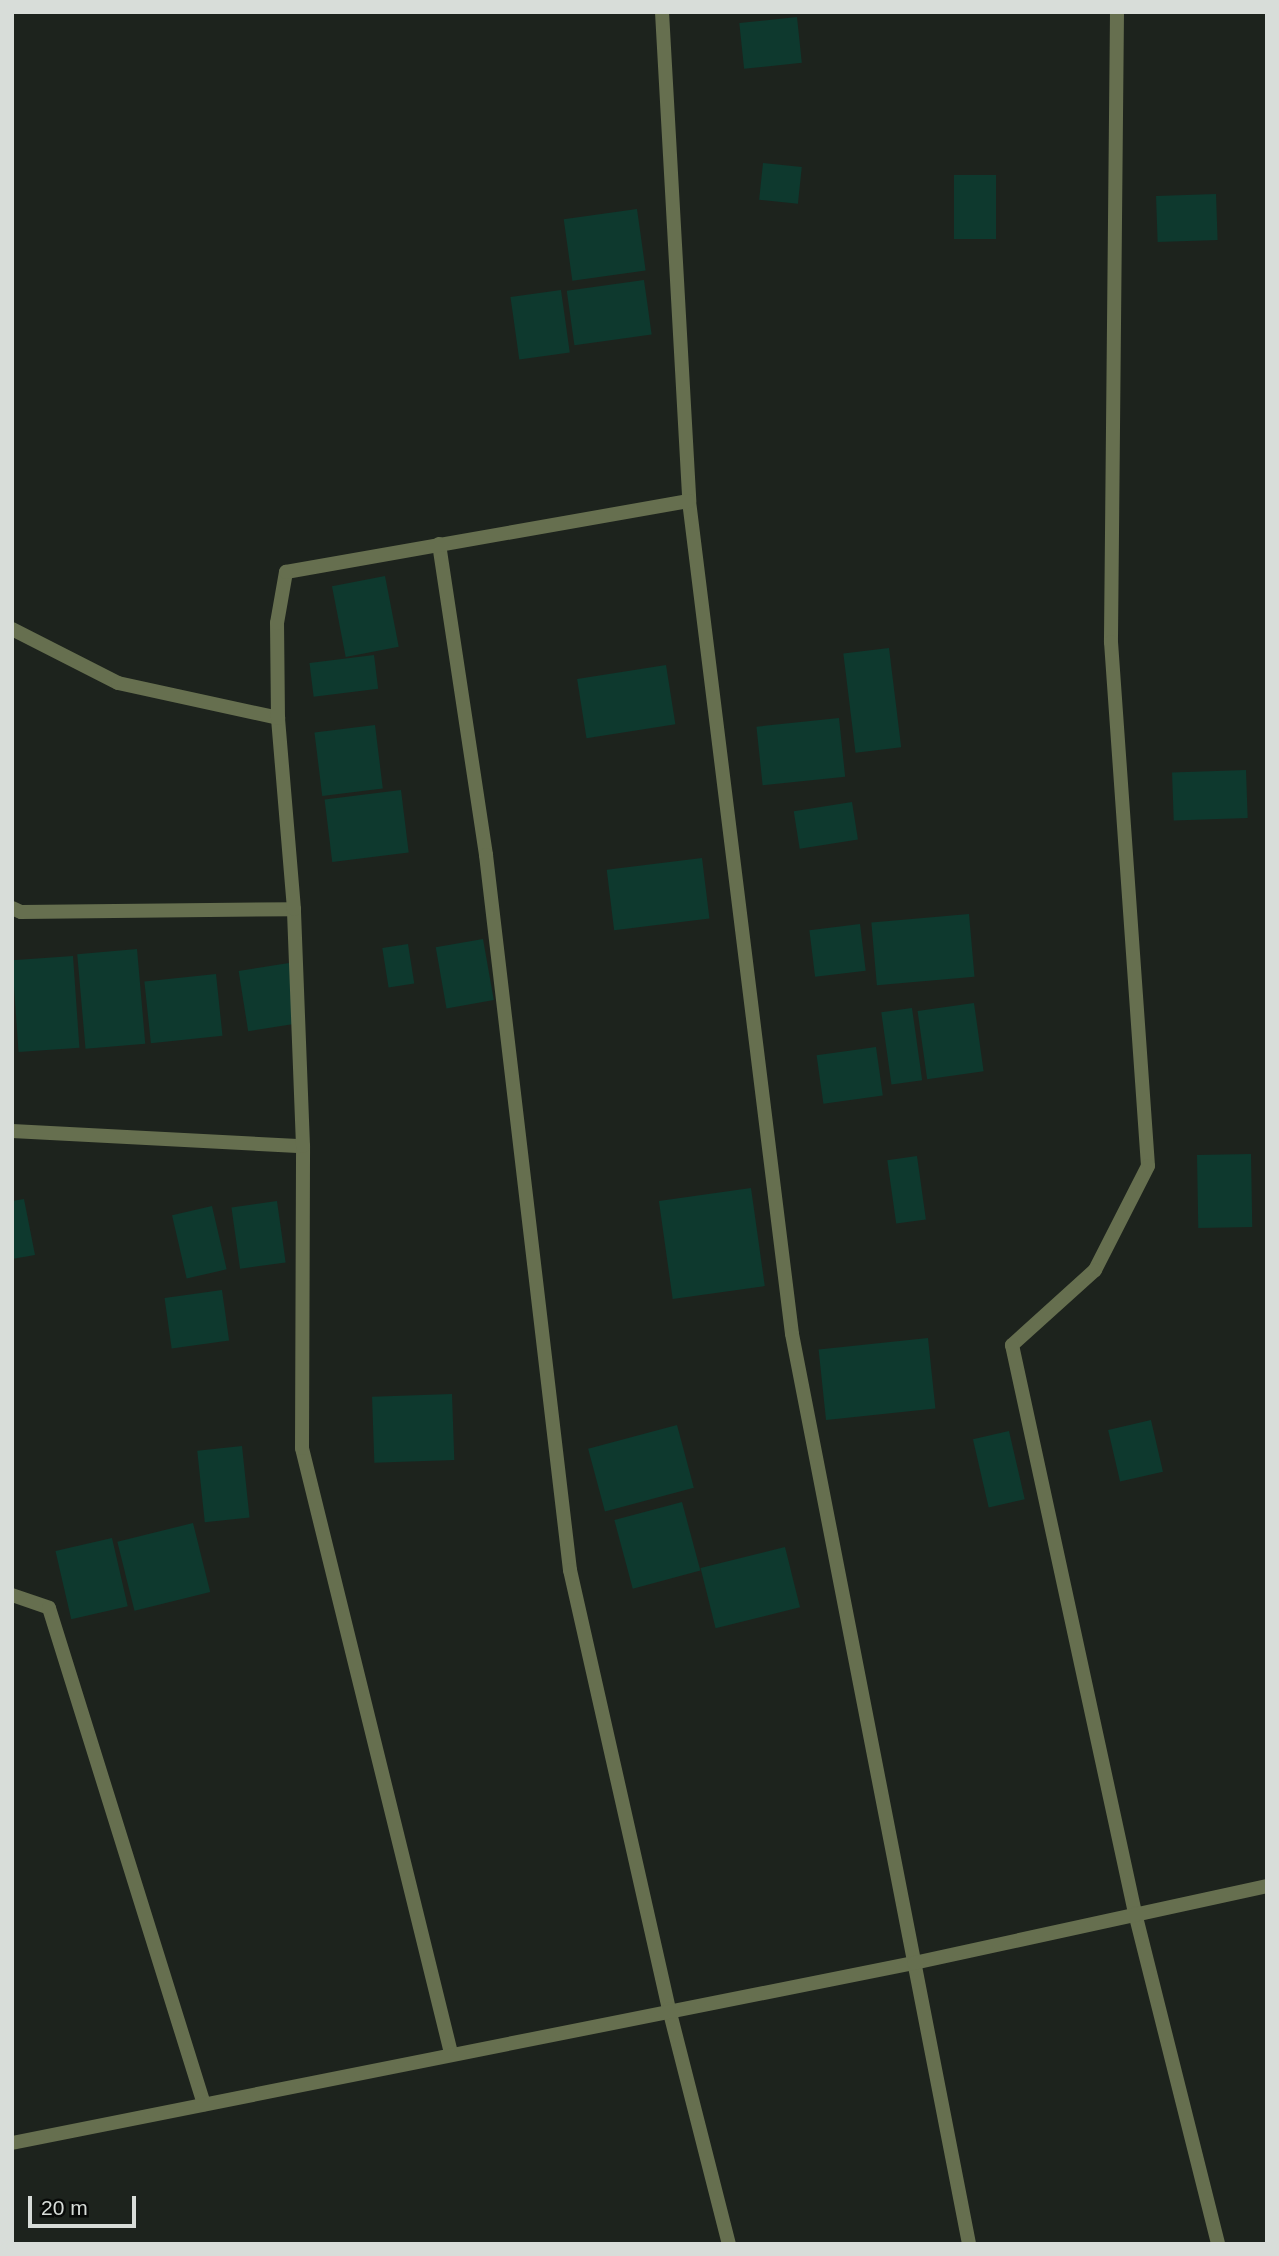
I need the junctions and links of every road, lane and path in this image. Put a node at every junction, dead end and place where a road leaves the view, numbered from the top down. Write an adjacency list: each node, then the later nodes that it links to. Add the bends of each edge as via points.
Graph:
1 (662, 12): 3 (street)
2 (1117, 12): 13 (street, via 1111,642 1148,1166 1095,1270 1012,1345)
3 (689, 501): 4 (street); 14 (street, via 792,1334)
4 (439, 544): 6 (street, via 286,572 277,623); 15 (street, via 486,855 570,1570)
5 (12, 629): 6 (street, via 118,683)
6 (278, 718): 8 (street)
7 (12, 908): 8 (street, via 21,912)
8 (294, 909): 10 (street)
9 (12, 1131): 10 (street)
10 (303, 1146): 16 (street, via 302,1448)
11 (12, 1595): 17 (street, via 49,1608)
12 (1267, 1886): 13 (street)
13 (1135, 1913): 14 (street); 21 (street)
14 (914, 1963): 15 (street); 20 (street)
15 (668, 2009): 16 (street); 19 (street)
16 (451, 2053): 17 (street)
17 (204, 2104): 18 (street)
18 (12, 2143)
19 (729, 2244)
20 (969, 2244)
21 (1218, 2244)

